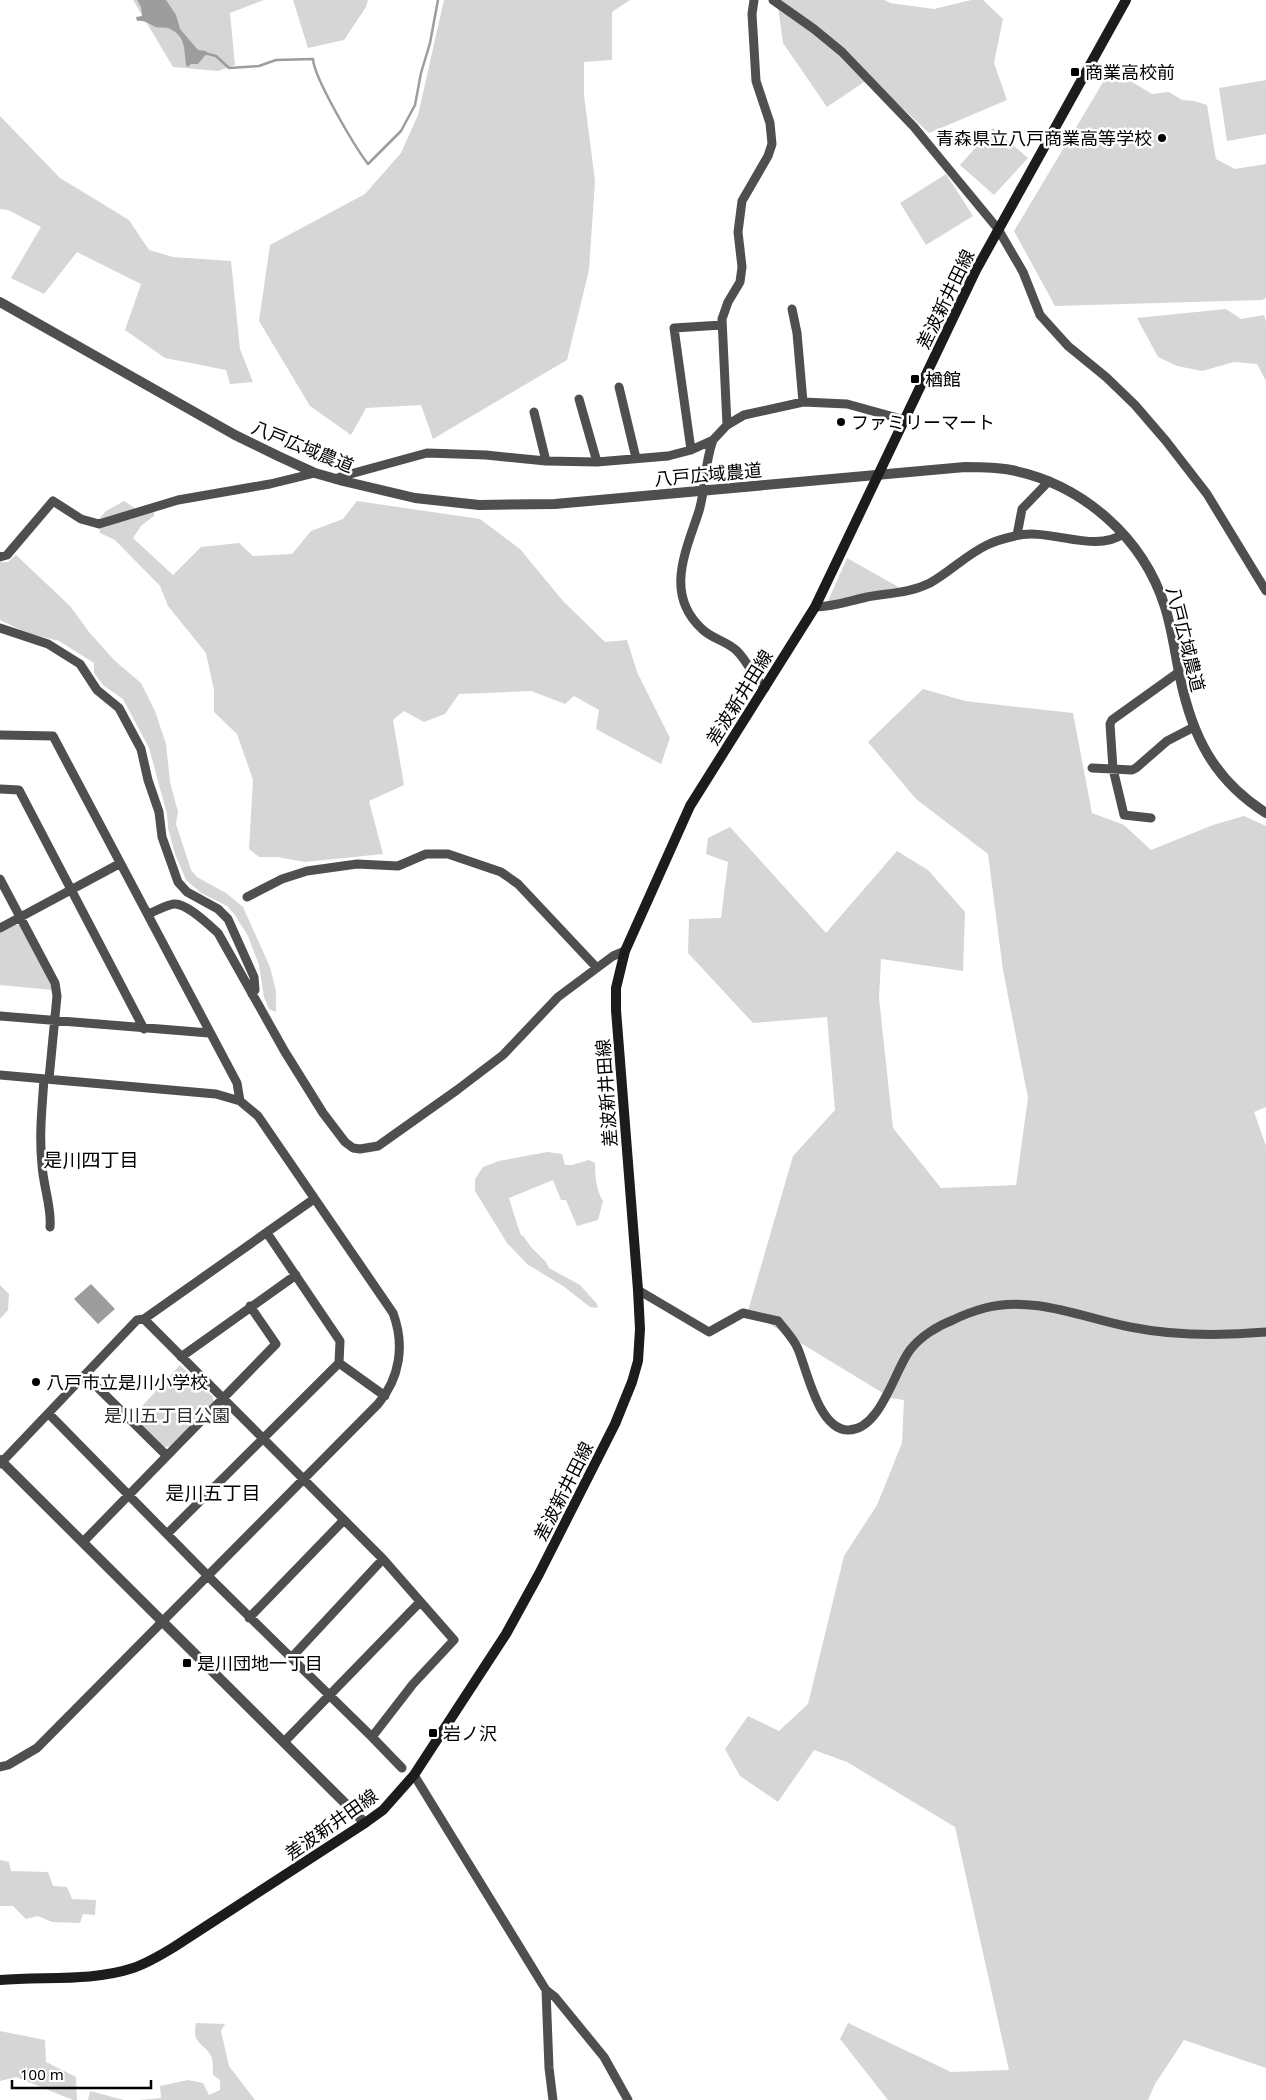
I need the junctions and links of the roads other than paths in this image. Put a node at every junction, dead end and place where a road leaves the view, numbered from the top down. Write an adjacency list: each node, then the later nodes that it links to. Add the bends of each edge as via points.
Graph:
1 (754, 0): 7 (street, via 756,81 770,123 772,144 742,201 738,232 742,267 740,282 728,302)
2 (773, 0): 4 (street, via 814,29 861,71 914,127)
3 (1126, 0): 4 (main road, 差波新井田線)
4 (998, 229): 12 (main road, 差波新井田線); 27 (street, via 1024,272 1040,315 1068,346 1106,376 1166,441 1207,494)
5 (0, 302): 19 (street, 八戸広域農道, via 235,435)
6 (792, 309): 10 (street)
7 (722, 324): 13 (street); 15 (street, via 674,328)
8 (619, 387): 16 (street)
9 (579, 400): 18 (street)
10 (803, 402): 12 (street, via 847,404); 13 (street, via 744,415)
11 (534, 412): 17 (street)
12 (905, 420): 20 (main road, 差波新井田線)
13 (727, 425): 14 (street)
14 (713, 440): 15 (street); 23 (street)
15 (691, 450): 16 (street, via 668,456)
16 (636, 458): 18 (street)
17 (546, 461): 18 (street); 21 (street, via 427,453)
18 (597, 462)
19 (315, 473): 21 (street, 八戸広域農道); 26 (street, via 178,500 99,524 81,518 53,501 7,555)
20 (879, 476): 22 (street, 八戸広域農道, via 973,467 1010,469); 23 (street, 八戸広域農道); 28 (main road, 差波新井田線)
21 (336, 479): 23 (street, 八戸広域農道, via 415,498 480,505 555,504)
22 (1050, 481): 24 (street, 八戸広域農道, via 1090,504); 25 (street, via 1022,509)
23 (703, 491): 31 (street, via 681,566 683,600 691,617 702,629 738,652 755,679)
24 (1123, 534): 25 (street, via 1106,542 1050,534); 30 (street, 八戸広域農道, via 1142,558 1159,590)
25 (1017, 535): 28 (street, via 987,544 916,590)
26 (0, 557)
27 (1266, 591)
28 (815, 607): 31 (main road, 差波新井田線)
29 (0, 628): 48 (street, via 48,644 80,664 97,690 119,708 142,749 159,812 162,837 178,882 187,892 228,918 254,977 255,990)
30 (1179, 672): 32 (street, 八戸広域農道); 35 (street, via 1112,720)
31 (765, 688): 46 (main road, 差波新井田線, via 690,806)
32 (1194, 727): 35 (street, via 1167,741 1136,768); 37 (street, 八戸広域農道, via 1218,772 1242,796)
33 (0, 735): 39 (street, via 53,736)
34 (1092, 768): 35 (street)
35 (1113, 769): 38 (street, via 1124,815)
36 (0, 789): 41 (street, via 19,790)
37 (1266, 813)
38 (1151, 818)
39 (119, 864): 41 (street); 43 (street)
40 (0, 879): 44 (street)
41 (72, 889): 44 (street); 51 (street)
42 (248, 897): 47 (street, via 282,879 307,871 357,864 398,866 426,854 448,854 508,876)
43 (148, 914): 48 (street, via 176,904 205,920 218,933); 52 (street)
44 (21, 917): 45 (street); 50 (street, via 55,983)
45 (0, 928)
46 (625, 951): 47 (street); 60 (main road, 差波新井田線, via 616,988 616,1010)
47 (597, 968): 48 (street, via 558,997 503,1055 410,1124 378,1146 367,1149 353,1148 345,1142 285,1052)
48 (252, 994)
49 (0, 1016): 50 (street)
50 (56, 1021): 51 (street); 54 (street)
51 (144, 1029): 52 (street)
52 (209, 1033): 55 (street, via 237,1083)
53 (0, 1075): 54 (street)
54 (47, 1079): 55 (street, via 216,1094); 57 (street, via 41,1115 42,1165)
55 (240, 1101): 56 (street, via 258,1116)
56 (314, 1199): 58 (street); 67 (street, via 393,1313 400,1346 392,1384)
57 (50, 1227)
58 (267, 1233): 59 (street); 62 (street)
59 (296, 1275): 61 (street); 65 (street, via 340,1341)
60 (638, 1290): 63 (street, via 709,1332 743,1314 778,1322 798,1348 824,1413 838,1427 847,1430 864,1425 873,1416 900,1366 921,1338 950,1320 985,1308 1005,1304 1037,1306 1131,1328 1180,1333); 89 (main road, 差波新井田線, via 638,1361 615,1424 506,1634)
61 (250, 1306): 64 (street); 68 (street, via 276,1344)
62 (144, 1319): 64 (street); 66 (street, via 137,1320)
63 (1266, 1332)
64 (181, 1357): 68 (street)
65 (339, 1363): 67 (street); 70 (street)
66 (85, 1375): 69 (street); 71 (street)
67 (385, 1396): 73 (street)
68 (222, 1399): 70 (street); 71 (street)
69 (48, 1414): 72 (street); 74 (street)
70 (263, 1438): 73 (street); 76 (street)
71 (166, 1455): 74 (street)
72 (1, 1462): 77 (street)
73 (303, 1480): 75 (street); 79 (street)
74 (129, 1495): 76 (street); 77 (street)
75 (344, 1520): 78 (street); 81 (street)
76 (167, 1534): 79 (street)
77 (83, 1542): 82 (street)
78 (383, 1559): 80 (street); 83 (street)
79 (208, 1576): 81 (street); 82 (street)
80 (420, 1602): 84 (street); 85 (street, via 454,1640 413,1684)
81 (250, 1618): 83 (street)
82 (163, 1622): 86 (street); 87 (street, via 37,1748)
83 (292, 1657): 84 (street)
84 (328, 1696): 85 (street); 86 (street)
85 (372, 1737): 88 (street)
86 (284, 1742): 90 (street)
87 (0, 1767)
88 (402, 1768)
89 (414, 1776): 90 (main road, 差波新井田線, via 383,1810); 92 (street)
90 (365, 1823): 91 (main road, 差波新井田線, via 152,1960 109,1973)
91 (0, 1980)
92 (546, 1990): 93 (street); 94 (street, via 604,2057)
93 (553, 2100)
94 (628, 2100)

